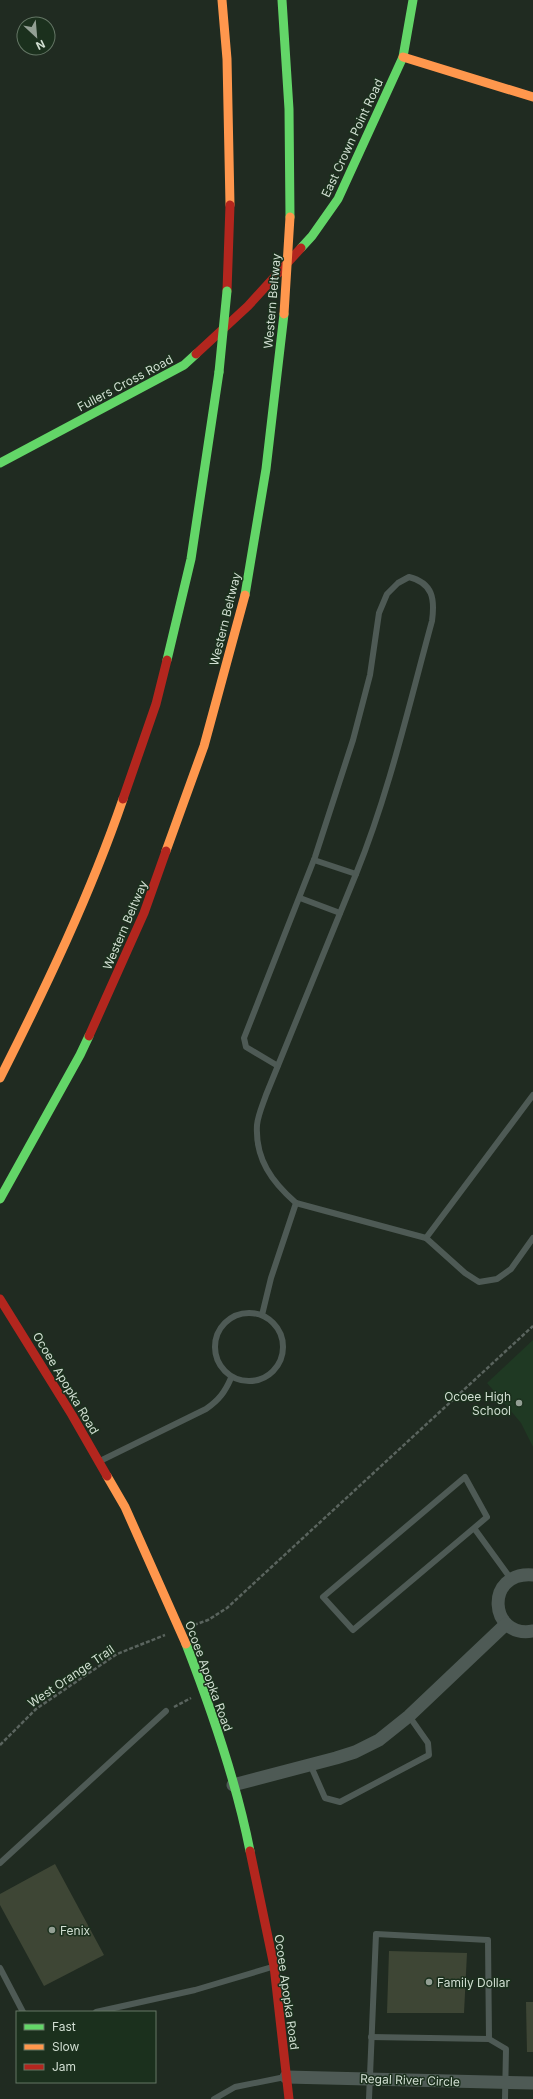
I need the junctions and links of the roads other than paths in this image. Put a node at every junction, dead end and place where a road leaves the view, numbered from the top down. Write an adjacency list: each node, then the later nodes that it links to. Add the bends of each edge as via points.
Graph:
1 (222, 0): 13 (main road, bridge, via 227,60 231,184 227,291 220,372 191,559 156,704 107,845 50,980)
2 (282, 0): 15 (main road, Western Beltway, bridge, via 289,109 290,217 284,314 266,469 245,597 204,746 141,920 80,1055)
3 (413, 0): 4 (main road, East Crown Point Road)
4 (403, 57): 5 (main road); 6 (main road, East Crown Point Road, via 338,199 312,236)
5 (533, 97)
6 (248, 306): 7 (main road, Fullers Cross Road, via 184,365)
7 (0, 463)
8 (314, 860): 9 (lane); 9 (lane, via 353,740 370,675 380,613 387,594 409,577 420,580 431,591 434,603 432,620 386,789); 10 (lane)
9 (356, 874): 11 (lane)
10 (300, 898): 11 (lane); 12 (lane, via 244,1038 246,1048)
11 (340, 913): 12 (lane)
12 (278, 1066): 16 (lane, via 257,1124 259,1150 275,1183)
13 (0, 1078)
14 (533, 1095): 17 (lane)
15 (0, 1199)
16 (296, 1203): 17 (lane); 20 (lane, via 270,1278)
17 (426, 1238): 18 (lane, via 465,1273 480,1282 497,1279 511,1269)
18 (533, 1238)
19 (0, 1299): 22 (main road, Ocoee Apopka Road)
20 (262, 1315): 21 (lane, via 243,1313 232,1317 217,1333 215,1357); 21 (lane, via 273,1322 280,1331 283,1352 280,1363 273,1372 263,1378 242,1382)
21 (231, 1378): 22 (lane, via 225,1391 206,1409)
22 (99, 1461): 31 (main road, Ocoee Apopka Road, via 125,1507 180,1630 204,1691)
23 (474, 1528): 23 (lane, via 353,1630 323,1597 465,1477 487,1517); 25 (lane)
24 (533, 1575): 25 (street, via 525,1574)
25 (511, 1579): 26 (street, via 500,1590 498,1599 498,1608)
26 (506, 1624): 27 (street, via 522,1632); 29 (street)
27 (533, 1631)
28 (166, 1711): 32 (lane)
29 (410, 1716): 30 (street, via 378,1740 355,1752); 30 (lane, via 428,1743 429,1755 340,1802 325,1798)
30 (310, 1764): 31 (street)
31 (233, 1785): 33 (main road, Ocoee Apopka Road, via 244,1819)
32 (0, 1863)
33 (274, 1966): 36 (lane, via 195,1990); 39 (main road, Ocoee Apopka Road)
34 (0, 1968): 35 (lane)
35 (22, 2011)
36 (100, 2011)
37 (371, 2037): 38 (lane); 38 (lane, via 376,1934 488,1940); 40 (lane)
38 (489, 2039): 41 (lane, via 506,2049)
39 (286, 2076): 40 (street, Regal River Circle); 43 (lane, via 235,2087); 44 (main road, Ocoee Apopka Road)
40 (369, 2079): 41 (street, Regal River Circle); 45 (lane)
41 (506, 2082): 42 (street, Regal River Circle); 46 (lane)
42 (533, 2083)
43 (214, 2099)
44 (289, 2099)
45 (369, 2099)
46 (505, 2099)

